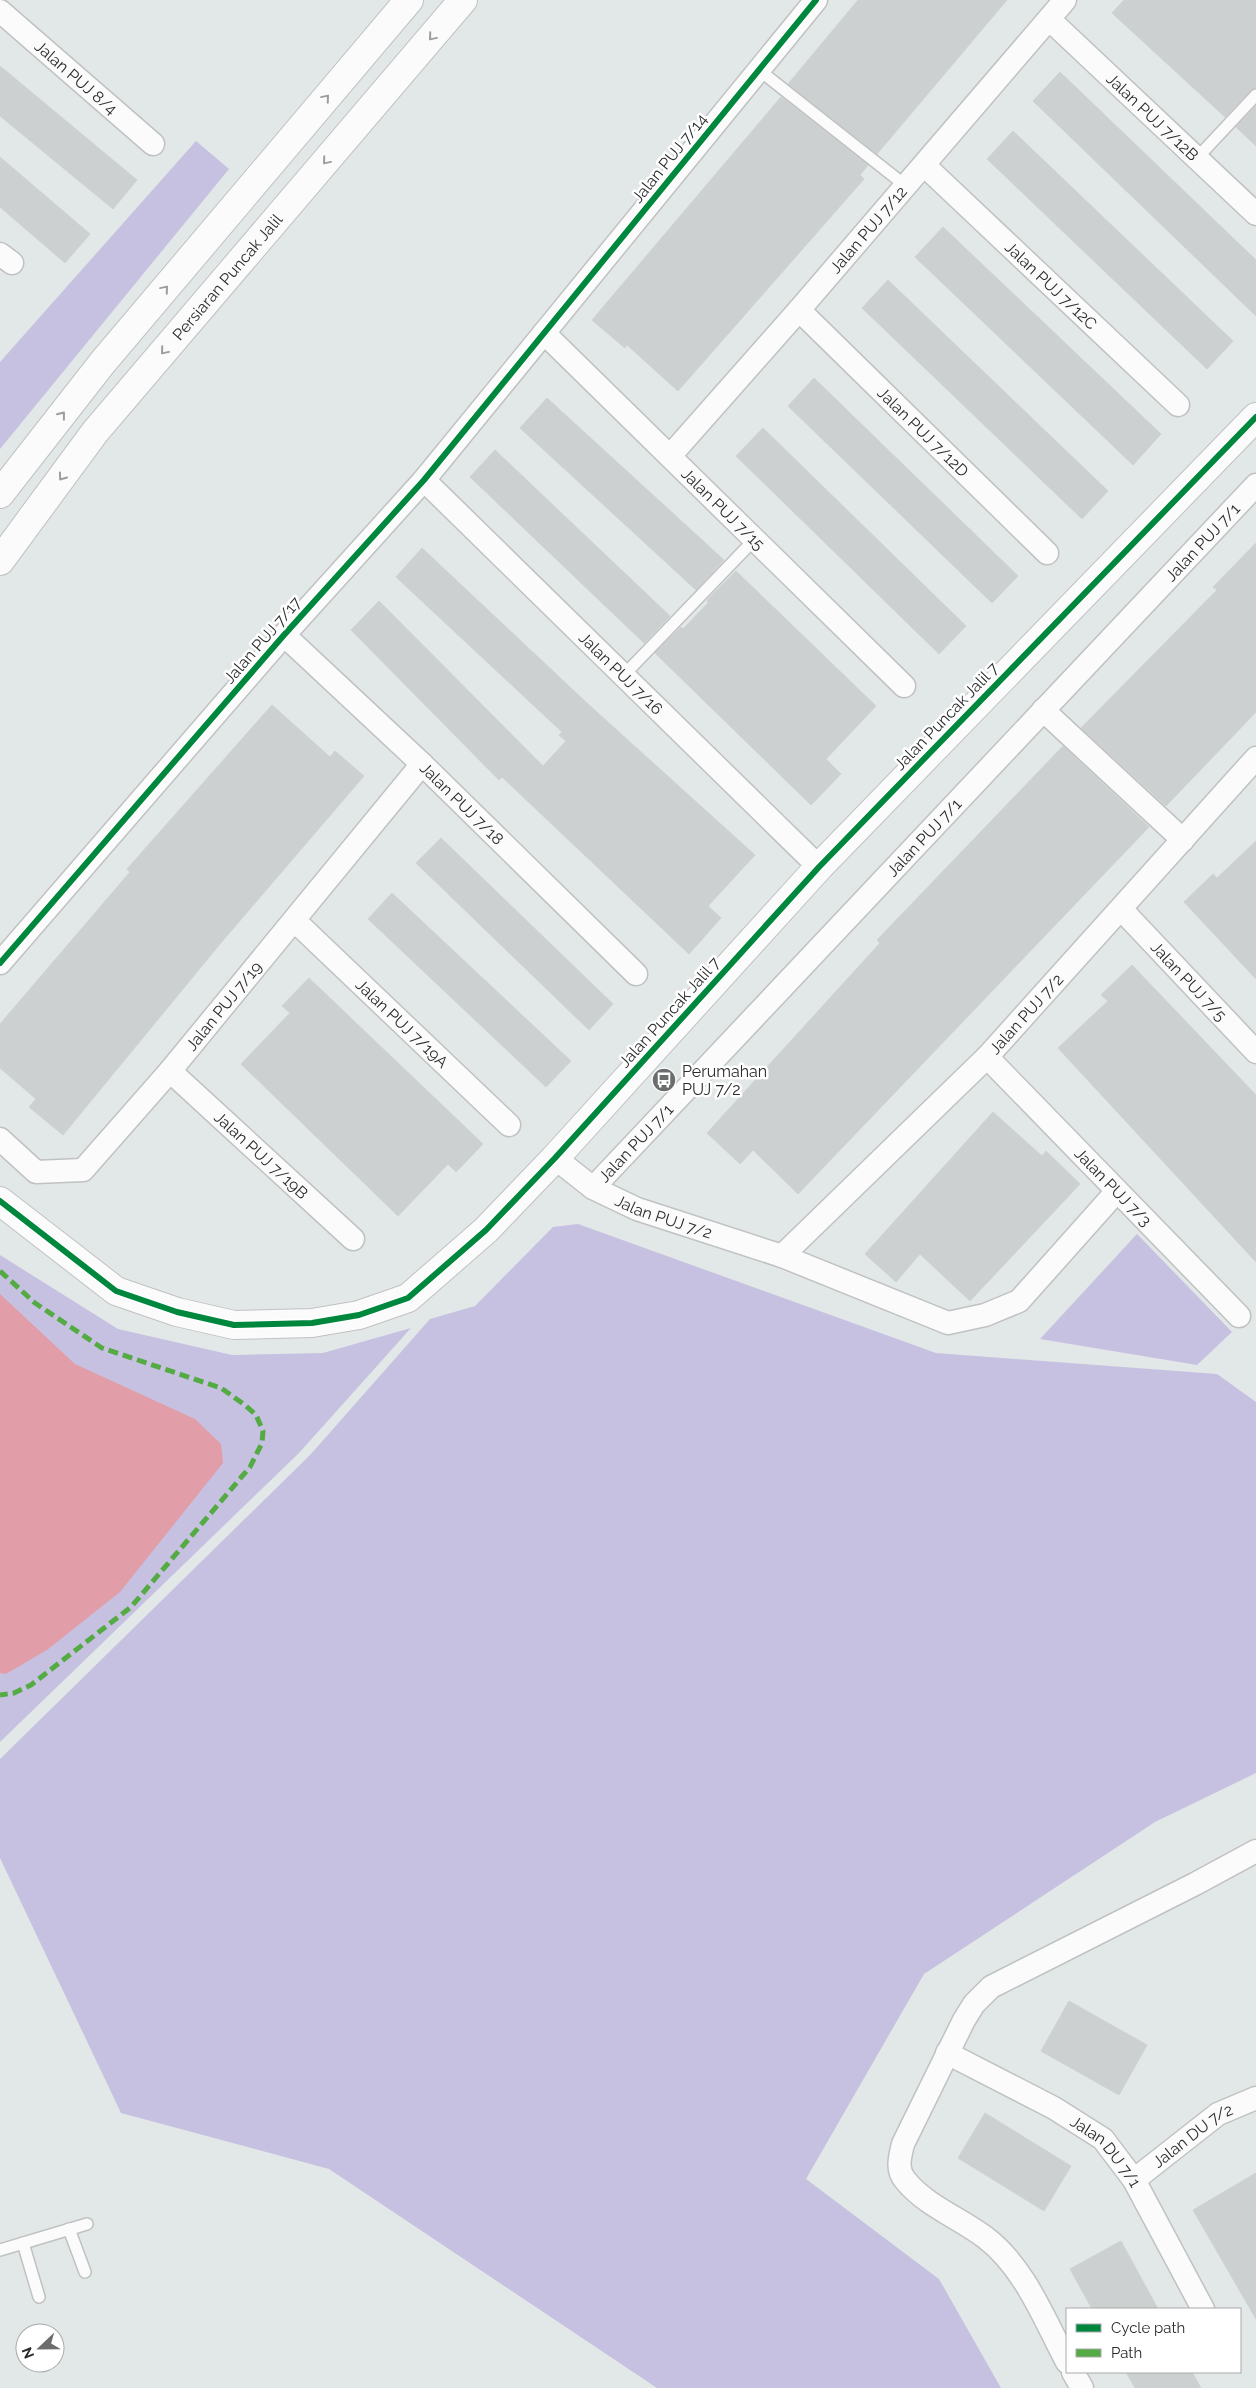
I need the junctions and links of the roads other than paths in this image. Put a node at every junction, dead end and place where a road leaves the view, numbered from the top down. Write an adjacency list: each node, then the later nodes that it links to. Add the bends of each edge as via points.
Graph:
1 (409, 0): 21 (street, one-way to 1, via 104,362)
2 (463, 0): 24 (street, Persiaran Puncak Jalil, one-way to 24, via 96,432)
3 (816, 0): 7 (street, Jalan PUJ 7/14)
4 (1065, 0): 6 (street, Jalan PUJ 7/12)
5 (0, 11): 9 (street, Jalan PUJ 8/4)
6 (1050, 20): 10 (street, Jalan PUJ 7/12B); 11 (street, Jalan PUJ 7/12)
7 (759, 70): 12 (lane); 15 (street, Jalan PUJ 7/14)
8 (1256, 95): 10 (lane)
9 (153, 144)
10 (1197, 158): 13 (street, Jalan PUJ 7/12B)
11 (924, 165): 12 (street, Jalan PUJ 7/12); 16 (street, Jalan PUJ 7/12C)
12 (906, 186): 14 (street, Jalan PUJ 7/12)
13 (1256, 214)
14 (799, 310): 18 (street, Jalan PUJ 7/12); 23 (street, Jalan PUJ 7/12D)
15 (544, 333): 18 (street, Jalan PUJ 7/15); 19 (street, Jalan PUJ 7/17)
16 (1178, 405)
17 (1256, 418): 32 (street, Jalan Puncak Jalil 7)
18 (670, 456): 22 (street, Jalan PUJ 7/15)
19 (424, 480): 25 (street, Jalan PUJ 7/17); 26 (street, Jalan PUJ 7/16)
20 (1256, 485): 28 (street, Jalan PUJ 7/1)
21 (0, 494)
22 (754, 540): 26 (lane); 27 (street, Jalan PUJ 7/15)
23 (1048, 553)
24 (0, 561)
25 (284, 635): 29 (street, Jalan PUJ 7/18); 35 (street, Jalan PUJ 7/17)
26 (623, 676): 32 (street, Jalan PUJ 7/16)
27 (904, 686)
28 (1043, 710): 31 (street); 43 (street, Jalan PUJ 7/1)
29 (422, 764): 34 (street, Jalan PUJ 7/19); 36 (street, Jalan PUJ 7/18)
30 (1253, 767): 31 (street, Jalan PUJ 7/2)
31 (1183, 840): 33 (street, Jalan PUJ 7/2)
32 (819, 867): 42 (street, Jalan Puncak Jalil 7)
33 (1121, 910): 37 (street, Jalan PUJ 7/5); 38 (street, Jalan PUJ 7/2)
34 (295, 921): 39 (street, Jalan PUJ 7/19); 40 (street, Jalan PUJ 7/19A)
35 (0, 963)
36 (636, 974)
37 (1256, 1052)
38 (987, 1057): 44 (street, Jalan PUJ 7/3); 47 (street, Jalan PUJ 7/2)
39 (170, 1071): 41 (street, Jalan PUJ 7/19, via 83,1170 36,1172); 46 (street, Jalan PUJ 7/19B)
40 (509, 1125)
41 (0, 1140)
42 (555, 1158): 43 (street, Jalan PUJ 7/2); 45 (street, Jalan Puncak Jalil 7, via 486,1230 408,1298 359,1315 312,1323 234,1325 177,1312 116,1291)
43 (593, 1188): 47 (street, Jalan PUJ 7/2, via 637,1209)
44 (1117, 1191): 47 (street, Jalan PUJ 7/2, via 1019,1301 985,1315 948,1323); 48 (street, Jalan PUJ 7/3)
45 (0, 1201)
46 (353, 1239)
47 (782, 1256)
48 (1239, 1316)
49 (1256, 1851): 50 (street, via 991,1987 974,2004)
50 (947, 2053): 52 (street, Jalan DU 7/1, via 1054,2108 1103,2139); 60 (street, via 904,2144 900,2172 918,2192 986,2238 1006,2257 1018,2272)
51 (1256, 2098): 52 (street, Jalan DU 7/2, via 1218,2114)
52 (1134, 2180): 59 (street, Jalan DU 7/1)
53 (87, 2224): 54 (lane)
54 (69, 2229): 55 (lane); 57 (lane)
55 (22, 2243): 56 (lane); 58 (lane)
56 (0, 2250)
57 (85, 2272)
58 (38, 2297)
59 (1202, 2308)
60 (1066, 2360)
61 (1074, 2373): 62 (street)
62 (1082, 2388)

